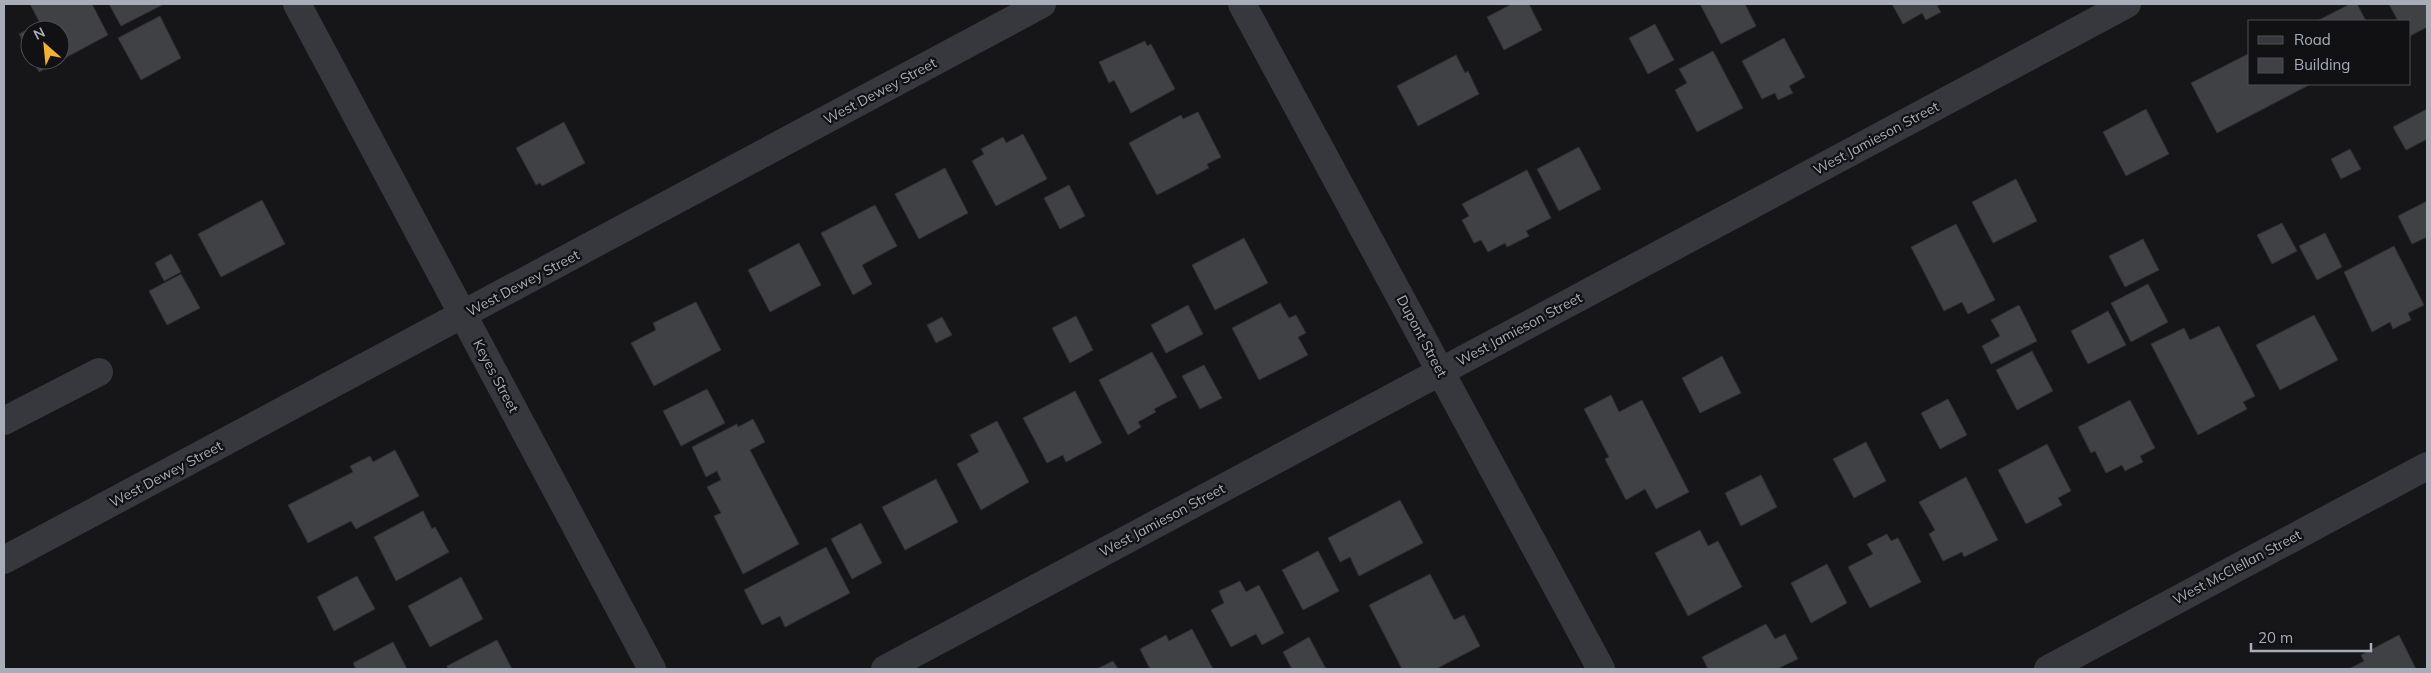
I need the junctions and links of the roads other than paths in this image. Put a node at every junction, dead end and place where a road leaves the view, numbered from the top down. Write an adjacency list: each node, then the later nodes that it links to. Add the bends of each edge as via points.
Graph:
1 (297, 4): 5 (street, Keyes Street)
2 (1042, 4): 5 (street, West Dewey Street)
3 (1242, 4): 6 (street, Dupont Street)
4 (2127, 4): 6 (street, West Jamieson Street)
5 (463, 315): 10 (street, West Dewey Street); 11 (street, Keyes Street)
6 (1440, 370): 12 (street, West Jamieson Street); 13 (street, Dupont Street)
7 (99, 372): 8 (street)
8 (4, 422)
9 (2427, 466): 14 (street, West McClellan Street)
10 (4, 560)
11 (652, 669)
12 (885, 669)
13 (1601, 669)
14 (2048, 669)

